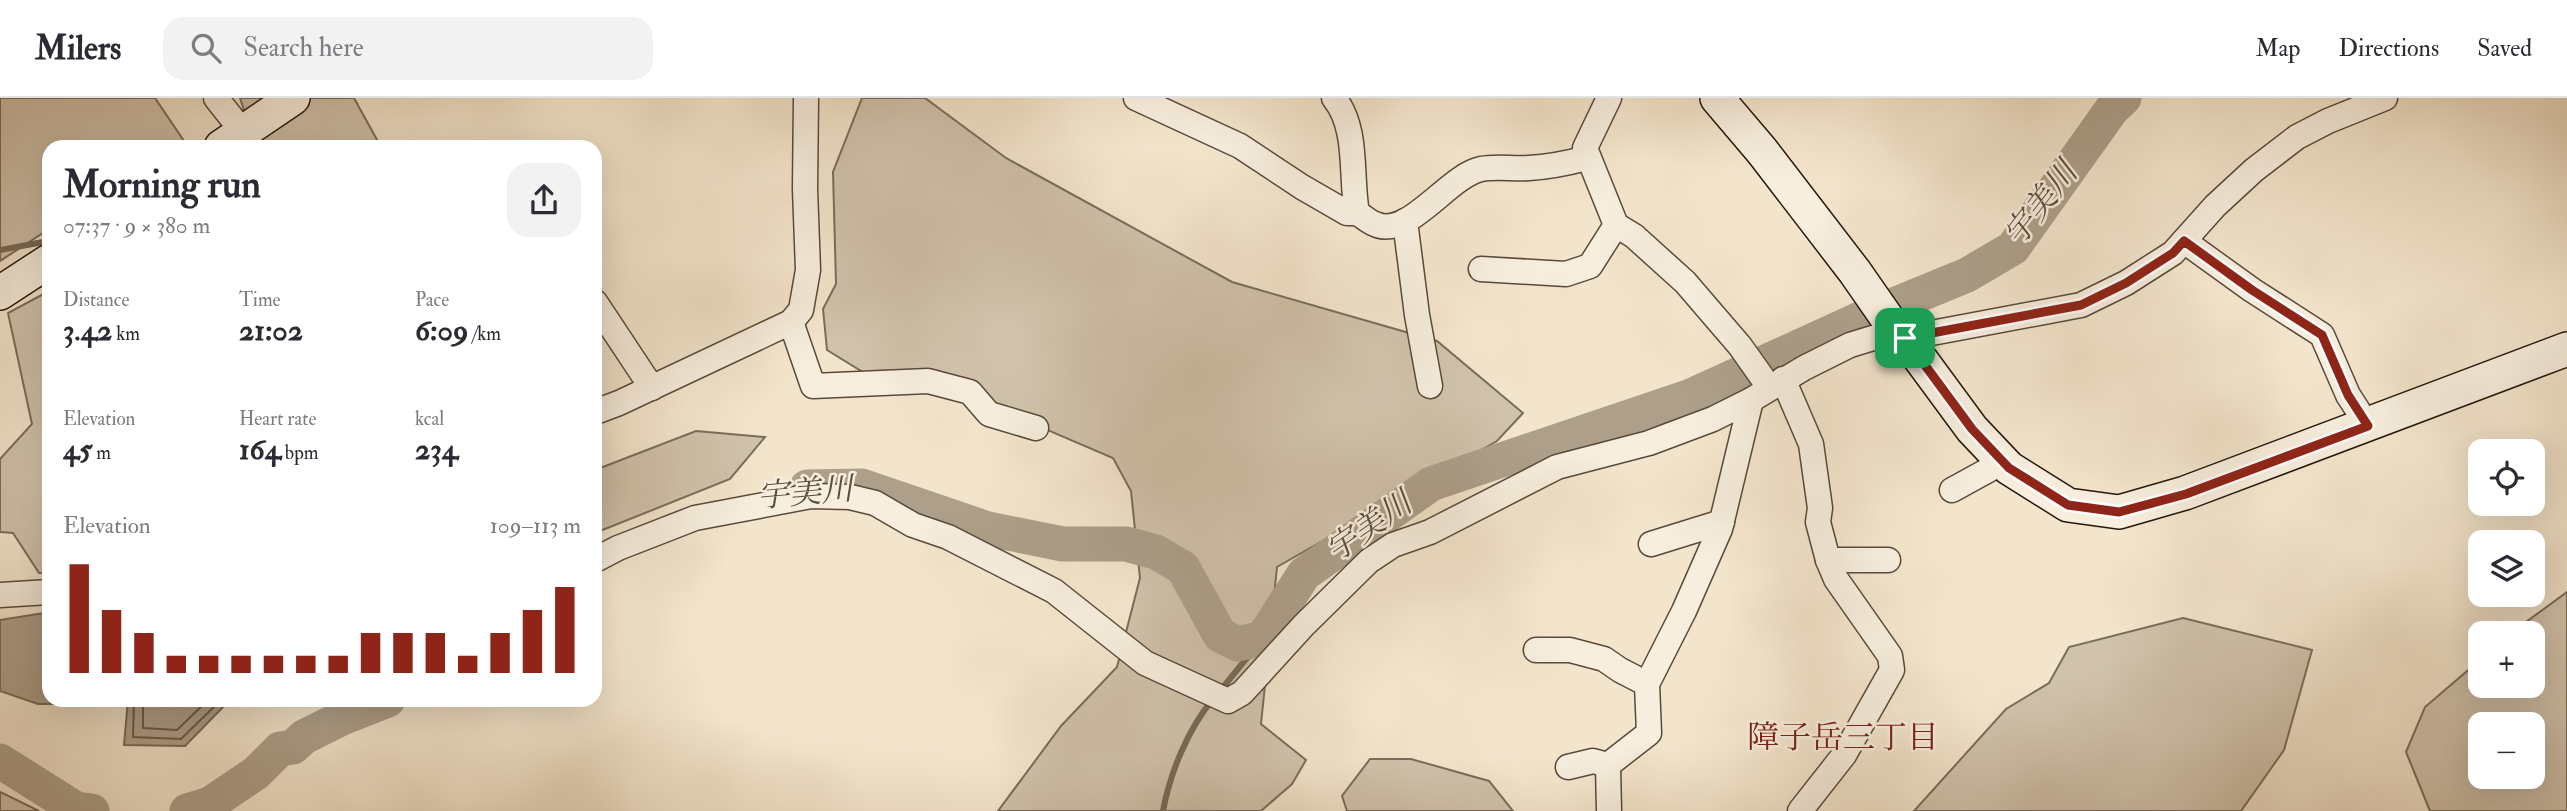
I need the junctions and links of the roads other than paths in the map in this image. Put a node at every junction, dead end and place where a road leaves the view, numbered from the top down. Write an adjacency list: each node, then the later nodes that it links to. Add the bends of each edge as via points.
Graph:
1 (216, 98): 9 (street)
2 (293, 98): 9 (street)
3 (806, 98): 19 (street, via 808,270 801,310)
4 (1136, 98): 11 (street, via 1240,146 1302,187)
5 (1334, 98): 11 (street, via 1352,145)
6 (1609, 98): 10 (street, via 1586,148)
7 (1717, 98): 20 (street)
8 (2385, 98): 14 (street, via 2297,136 2215,206)
9 (232, 140)
10 (1587, 158): 12 (street, via 1554,166 1480,169 1457,179); 13 (street)
11 (1357, 213): 12 (street, via 1377,226)
12 (1405, 221): 22 (street)
13 (1616, 225): 16 (street, via 1590,266 1566,274); 23 (street, via 1685,282 1745,353)
14 (2184, 241): 20 (street, via 2126,283 2081,305); 26 (street, via 2322,335 2348,395)
15 (42, 266): 17 (street)
16 (1481, 269)
17 (0, 293)
18 (602, 313): 24 (street)
19 (791, 322): 24 (street); 27 (street, via 813,386 928,381 970,393 989,414)
20 (1897, 331): 23 (street, via 1850,345); 28 (street)
21 (2567, 349): 26 (street)
22 (1430, 386)
23 (1767, 387): 30 (street); 32 (street, via 1713,419 1649,443 1557,467 1430,532 1393,545 1369,561 1242,693 1228,701 1145,663 1054,591 875,503 850,496 811,496 695,518); 33 (street, via 1811,444 1818,522)
24 (652, 388): 25 (street)
25 (602, 409)
26 (2368, 426): 28 (street, via 2186,494 2119,512 2068,505)
27 (1036, 428)
28 (2003, 462): 29 (street)
29 (1952, 490)
30 (1722, 522): 31 (street); 38 (street)
31 (1651, 544)
32 (602, 557)
33 (1828, 560): 34 (street); 42 (street, via 1889,656 1892,670 1844,755)
34 (1888, 560)
35 (42, 592): 36 (street)
36 (0, 594)
37 (1536, 650): 38 (street, via 1570,650 1604,659)
38 (1647, 684): 39 (street, via 1649,733)
39 (1608, 765): 40 (street, via 1593,761); 41 (street)
40 (1568, 767)
41 (1609, 811)
42 (1800, 811)

